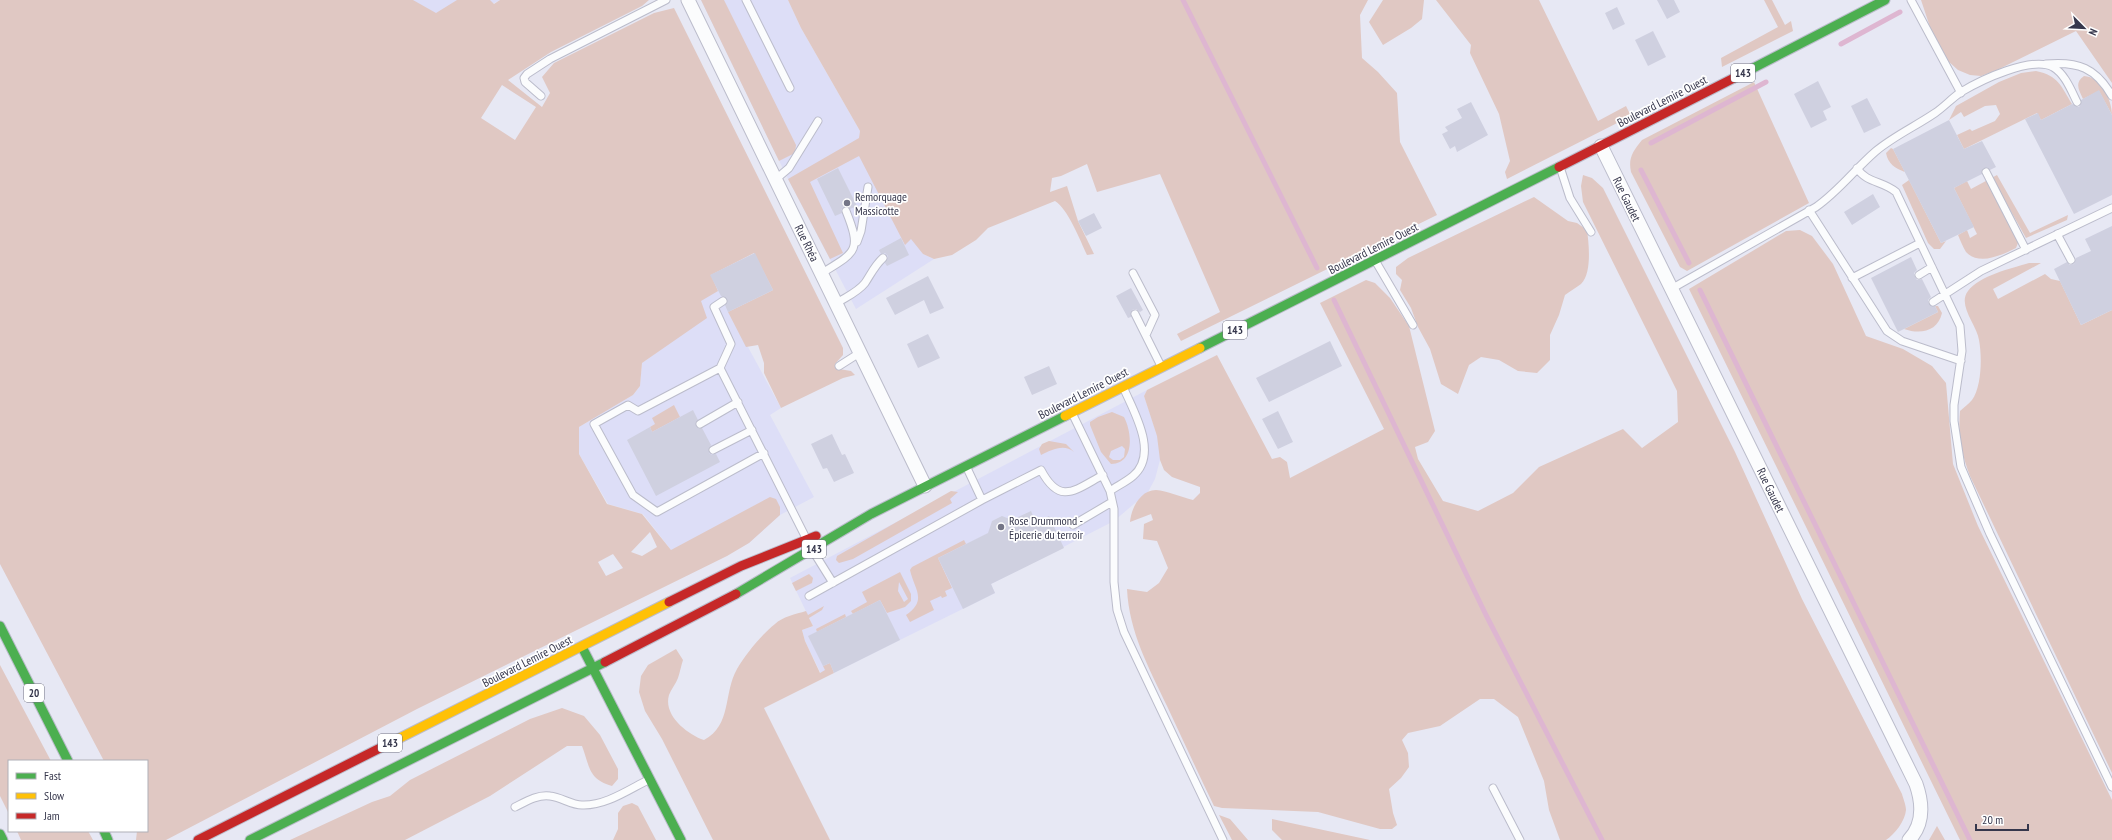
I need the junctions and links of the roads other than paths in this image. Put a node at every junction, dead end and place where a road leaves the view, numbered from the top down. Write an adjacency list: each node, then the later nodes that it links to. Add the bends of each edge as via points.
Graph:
1 (666, 0): 9 (lane, via 550,59 527,74 525,82)
2 (688, 0): 17 (street, Rue Rhéa)
3 (746, 0): 7 (lane)
4 (1885, 0): 13 (main road, Boulevard Lemire Ouest / 143)
5 (1911, 0): 8 (lane)
6 (2045, 64): 8 (lane, via 2021,66); 10 (lane, via 2064,62 2084,68 2100,78); 11 (lane, via 2060,73)
7 (790, 88)
8 (1961, 92): 15 (lane, via 1936,113 1884,144)
9 (541, 96)
10 (2112, 96)
11 (2076, 102)
12 (818, 121): 17 (lane, via 789,168)
13 (1601, 146): 14 (main road, Boulevard Lemire Ouest / 143); 35 (street, Rue Gaudet)
14 (1560, 167): 22 (lane, via 1570,198); 28 (main road, Boulevard Lemire Ouest / 143)
15 (1856, 168): 20 (lane, via 1836,192); 24 (lane, via 1866,179 1884,184 1896,192)
16 (1986, 172): 26 (lane)
17 (776, 179): 31 (street, Rue Rhéa)
18 (868, 187): 25 (lane, via 861,231)
19 (2112, 208): 23 (lane)
20 (1810, 210): 34 (lane); 35 (lane)
21 (846, 211): 25 (lane, via 855,232)
22 (1591, 232)
23 (2058, 234): 26 (lane); 29 (lane)
24 (1920, 242): 30 (lane); 34 (lane)
25 (854, 247): 31 (lane, via 849,256)
26 (2026, 250): 36 (lane, via 1981,271)
27 (883, 258): 39 (lane, via 857,290)
28 (1375, 260): 41 (lane); 46 (main road, Boulevard Lemire Ouest / 143)
29 (2071, 260)
30 (1932, 267): 33 (lane); 36 (lane)
31 (822, 273): 39 (street, Rue Rhéa)
32 (1133, 273): 42 (lane, via 1155,315)
33 (1919, 275)
34 (1852, 278): 44 (lane, via 1879,322 1893,337)
35 (1671, 289): 76 (street, Rue Gaudet, via 1916,784 1922,810)
36 (1945, 295): 38 (lane); 44 (lane, via 1960,326)
37 (724, 301): 47 (lane, via 714,307 731,344)
38 (1933, 302)
39 (837, 303): 43 (street, Rue Rhéa)
40 (1135, 314): 42 (lane)
41 (1413, 325)
42 (1146, 335): 46 (lane)
43 (861, 352): 45 (lane); 57 (street, Rue Rhéa)
44 (1961, 361): 72 (lane, via 1954,405 1961,467 1990,534)
45 (839, 366)
46 (1161, 367): 48 (main road, Boulevard Lemire Ouest / 143)
47 (720, 368): 49 (lane); 54 (lane, via 638,411 628,405 594,424 633,495 657,512)
48 (1122, 386): 50 (main road, Boulevard Lemire Ouest / 143); 58 (lane, via 1144,438 1144,451 1134,475)
49 (738, 402): 51 (lane); 52 (lane)
50 (1071, 412): 55 (main road, Boulevard Lemire Ouest / 143); 56 (lane)
51 (700, 424)
52 (752, 430): 53 (lane); 54 (lane)
53 (714, 450)
54 (764, 453): 63 (lane)
55 (966, 466): 57 (main road, Boulevard Lemire Ouest / 143); 59 (lane)
56 (1103, 475): 58 (lane); 59 (lane, via 1078,488 1062,492 1049,485 1041,470)
57 (925, 486): 61 (main road, Boulevard Lemire Ouest / 143)
58 (1110, 491): 60 (lane)
59 (982, 500): 65 (lane)
60 (1112, 502): 62 (lane); 81 (lane, via 1115,589 1117,610 1124,632)
61 (871, 514): 63 (main road, Boulevard Lemire Ouest); 64 (main road, Boulevard Lemire Ouest / 143)
62 (1073, 525)
63 (807, 540): 64 (lane); 68 (main road, Boulevard Lemire Ouest / 143, via 740,566)
64 (813, 550): 65 (lane); 69 (main road, Boulevard Lemire Ouest / 143, via 756,584)
65 (833, 583): 66 (lane)
66 (809, 596)
67 (0, 626): 70 (main road, 20)
68 (582, 647): 69 (main road); 78 (main road, Boulevard Lemire Ouest / 143)
69 (593, 668): 71 (main road); 79 (main road, Boulevard Lemire Ouest)
70 (67, 760)
71 (650, 779): 74 (lane, via 599,803 582,805 543,796); 80 (main road)
72 (2112, 787)
73 (1493, 788): 82 (lane)
74 (515, 807)
75 (0, 834): 77 (main road)
76 (1911, 838)
77 (3, 840)
78 (198, 840)
79 (250, 840)
80 (681, 840)
81 (1223, 840)
82 (1520, 840)

